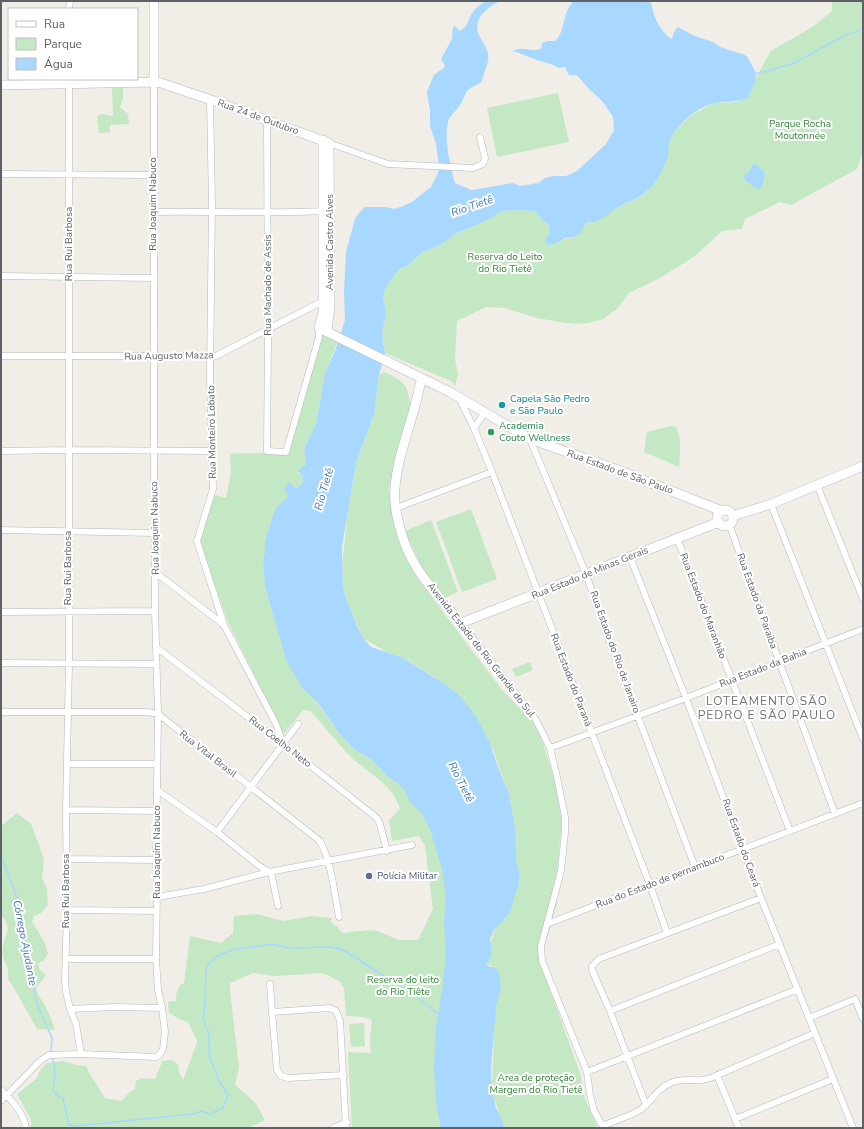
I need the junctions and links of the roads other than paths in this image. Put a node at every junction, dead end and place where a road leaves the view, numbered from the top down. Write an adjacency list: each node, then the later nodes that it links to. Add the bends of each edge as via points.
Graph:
1 (154, 1): 3 (street, Rua Joaquim Nabuco)
2 (69, 81): 3 (street, Rua 24 de Outubro); 4 (street, Rua 24 de Outubro); 10 (street, Rua Rui Barbosa)
3 (154, 82): 5 (street, Rua 24 de Outubro); 11 (street, Rua Joaquim Nabuco)
4 (1, 85)
5 (210, 100): 6 (street, Rua 24 de Outubro); 14 (street, Rua Monteiro Lobato)
6 (267, 120): 8 (street, Rua 24 de Outubro); 15 (street, Rua Machado de Assis)
7 (480, 137): 8 (street, Rua 24 de Outubro, via 484,164 473,168 388,164)
8 (326, 142): 12 (street, Avenida Castro Alves)
9 (1, 174): 10 (street)
10 (69, 175): 11 (street); 17 (street, Rua Rui Barbosa)
11 (153, 175): 13 (street, Rua Joaquim Nabuco)
12 (327, 211): 15 (street); 19 (street, Avenida Castro Alves); 21 (street, Avenida Castro Alves, via 330,307)
13 (154, 212): 14 (street); 18 (street, Rua Joaquim Nabuco)
14 (212, 212): 15 (street); 25 (street, Rua Monteiro Lobato)
15 (268, 212): 20 (street, Rua Machado de Assis)
16 (1, 276): 17 (street)
17 (69, 277): 18 (street); 23 (street, Rua Rui Barbosa)
18 (153, 278): 24 (street, Rua Joaquim Nabuco)
19 (323, 301): 20 (street, Rua Augusto Mazza); 21 (street, Avenida Castro Alves)
20 (268, 329): 25 (street, Rua Augusto Mazza); 35 (street, Rua Machado de Assis, via 267,451)
21 (325, 333): 26 (street, Rua Estado de São Paulo, via 405,370); 35 (street, Avenida Castro Alves)
22 (1, 356): 23 (street, Rua Augusto Mazza)
23 (68, 357): 24 (street, Rua Augusto Mazza); 31 (street, Rua Rui Barbosa)
24 (154, 357): 25 (street, Rua Augusto Mazza); 33 (street, Rua Joaquim Nabuco)
25 (211, 357): 34 (street, Rua Monteiro Lobato)
26 (418, 380): 27 (street, Rua Estado de São Paulo); 40 (street, Avenida Estado do Rio Grande do Sul, via 416,402 398,469 395,488)
27 (459, 398): 28 (street, Rua Estado de São Paulo); 29 (street, Rua Estado do Paraná)
28 (484, 414): 29 (street); 30 (street, Rua Estado de São Paulo)
29 (474, 428): 37 (street, Rua Estado do Paraná)
30 (530, 439): 41 (street, Rua Estado de São Paulo); 50 (street, Rua Estado do Rio de Janairo)
31 (69, 450): 32 (street); 33 (street); 45 (street, Rua Rui Barbosa)
32 (1, 451)
33 (154, 451): 34 (street); 46 (street, Rua Joaquim Nabuco)
34 (212, 451): 57 (street, Rua Monteiro Lobato, via 212,494 197,541)
35 (286, 452)
36 (863, 466): 38 (street)
37 (492, 472): 40 (street); 51 (street, Rua Estado do Paraná)
38 (817, 485): 39 (street); 52 (street)
39 (771, 504): 42 (street); 59 (street)
40 (396, 508): 56 (street, Avenida Estado do Rio Grande do Sul, via 405,545 423,578)
41 (722, 511): 42 (street, via 730,511); 43 (street, via 718,517)
42 (731, 520): 43 (street, via 724,525); 61 (street, Rua Estado da Paraiba)
43 (719, 522): 47 (street, Rua Estado de Minas Gerais)
44 (1, 530): 45 (street)
45 (68, 531): 46 (street); 55 (street, Rua Rui Barbosa)
46 (155, 533): 49 (street, Rua Joaquim Nabuco)
47 (677, 538): 48 (street, Rua Estado de Minas Gerais); 65 (street, Rua Estado do Maranhão)
48 (630, 557): 50 (street, Rua Estado de Minas Gerais); 66 (street, Rua Estado do Ceará)
49 (155, 572): 53 (street, Rua Joaquim Nabuco); 57 (street)
50 (586, 574): 51 (street, Rua Estado de Minas Gerais); 70 (street, Rua Estado do Rio de Janairo)
51 (538, 593): 56 (street, Rua Estado de Minas Gerais); 72 (street, Rua Estado do Paraná)
52 (863, 599)
53 (155, 611): 55 (street); 60 (street, Rua Joaquim Nabuco)
54 (1, 612): 55 (street)
55 (69, 612): 63 (street, Rua Rui Barbosa)
56 (461, 623): 75 (street, Avenida Estado do Rio Grande do Sul, via 532,715)
57 (224, 625): 74 (street, Rua Monteiro Lobato, via 276,724)
58 (863, 629): 59 (street, Rua Estado da Bahia)
59 (826, 643): 61 (street, Rua Estado da Bahia); 73 (street)
60 (156, 647): 64 (street, Rua Joaquim Nabuco); 74 (street, Rua Coelho Neto)
61 (779, 661): 65 (street, Rua Estado da Bahia); 83 (street, Rua Estado da Paraiba)
62 (1, 663): 63 (street)
63 (69, 663): 64 (street); 67 (street, Rua Rui Barbosa)
64 (156, 664): 69 (street, Rua Joaquim Nabuco)
65 (731, 680): 66 (street, Rua Estado da Bahia); 84 (street, Rua Estado do Maranhão)
66 (686, 698): 70 (street, Rua Estado da Bahia); 87 (street, Rua Estado do Ceará)
67 (68, 711): 68 (street); 69 (street); 76 (street, Rua Rui Barbosa)
68 (1, 712)
69 (158, 714): 77 (street, Rua Joaquim Nabuco); 78 (street, Rua Vital Brasil)
70 (638, 715): 72 (street, Rua Estado da Bahia); 92 (street, Rua Estado do Rio de Janairo)
71 (298, 724): 74 (street)
72 (591, 733): 75 (street, Rua Estado da Bahia); 94 (street, Rua Estado do Paraná)
73 (863, 739)
74 (283, 744): 78 (street); 88 (street, Rua Coelho Neto, via 377,818)
75 (550, 748): 101 (street, Avenida Estado do Rio Grande do Sul, via 562,798 565,832 561,871)
76 (67, 764): 77 (street); 81 (street, Rua Rui Barbosa)
77 (156, 764): 79 (street, Rua Joaquim Nabuco)
78 (251, 787): 85 (street); 91 (street, Rua Vital Brasil, via 320,841)
79 (157, 790): 82 (street, Rua Joaquim Nabuco); 85 (street)
80 (863, 803): 83 (street, Rua do Estado de pernambuco)
81 (66, 810): 82 (street); 89 (street, Rua Rui Barbosa)
82 (156, 811): 90 (street, Rua Joaquim Nabuco)
83 (835, 814): 84 (street, Rua do Estado de pernambuco)
84 (790, 831): 87 (street, Rua do Estado de pernambuco)
85 (217, 832): 93 (street)
86 (412, 845): 88 (street)
87 (744, 849): 92 (street, Rua do Estado de pernambuco); 96 (street, Rua Estado do Ceará)
88 (386, 850): 91 (street)
89 (66, 859): 90 (street); 98 (street, Rua Rui Barbosa)
90 (156, 860): 95 (street, Rua Joaquim Nabuco)
91 (328, 861): 93 (street); 100 (street, Rua Vital Brasil)
92 (695, 867): 94 (street, Rua do Estado de pernambuco)
93 (270, 872): 95 (street, via 204,889); 97 (street)
94 (650, 885): 101 (street, Rua do Estado de pernambuco); 102 (street, Rua Estado do Paraná)
95 (157, 897): 99 (street, Rua Joaquim Nabuco)
96 (761, 898): 102 (street); 103 (street, Rua Estado do Ceará)
97 (278, 906)
98 (67, 910): 99 (street); 104 (street, Rua Rui Barbosa)
99 (156, 911): 105 (street, Rua Joaquim Nabuco)
100 (339, 917)
101 (547, 924): 117 (street, Avenida Estado do Rio Grande do Sul, via 541,946 542,961)
102 (667, 933): 110 (street, via 599,959 592,966)
103 (780, 944): 107 (street, Rua Estado do Ceará); 110 (street)
104 (66, 959): 105 (street); 109 (street, Rua Rui Barbosa, via 65,980)
105 (156, 959): 108 (street, Rua Joaquim Nabuco)
106 (270, 984): 111 (street)
107 (798, 989): 112 (street, Rua Estado do Ceará); 116 (street)
108 (162, 1008): 109 (street); 115 (street, Rua Joaquim Nabuco, via 165,1032 160,1054 156,1057)
109 (70, 1009): 115 (street, Rua Rui Barbosa, via 76,1024)
110 (610, 1011): 116 (street)
111 (272, 1012): 118 (street, via 277,1070 282,1076 288,1078); 118 (street, via 330,1008 336,1011 340,1021)
112 (809, 1018): 113 (street, via 855,999); 114 (street, Rua Estado do Ceará)
113 (863, 1019)
114 (815, 1033): 119 (street); 120 (street, Rua Estado do Ceará)
115 (81, 1054): 122 (street, via 49,1055)
116 (628, 1056): 117 (street); 124 (street)
117 (587, 1072): 127 (street, Avenida Estado do Rio Grande do Sul, via 594,1111)
118 (344, 1075): 126 (street)
119 (717, 1075): 124 (street, via 702,1080 686,1079 669,1084); 125 (street)
120 (833, 1079): 125 (street); 128 (street, Rua Estado do Ceará)
121 (1, 1090): 122 (street)
122 (7, 1095): 123 (street); 129 (street, via 21,1113)
123 (1, 1101)
124 (646, 1105): 127 (street)
125 (735, 1119): 131 (street)
126 (346, 1125): 130 (street)
127 (603, 1127)
128 (852, 1127): 132 (street)
129 (26, 1128)
130 (333, 1128)
131 (739, 1128)
132 (845, 1128)

